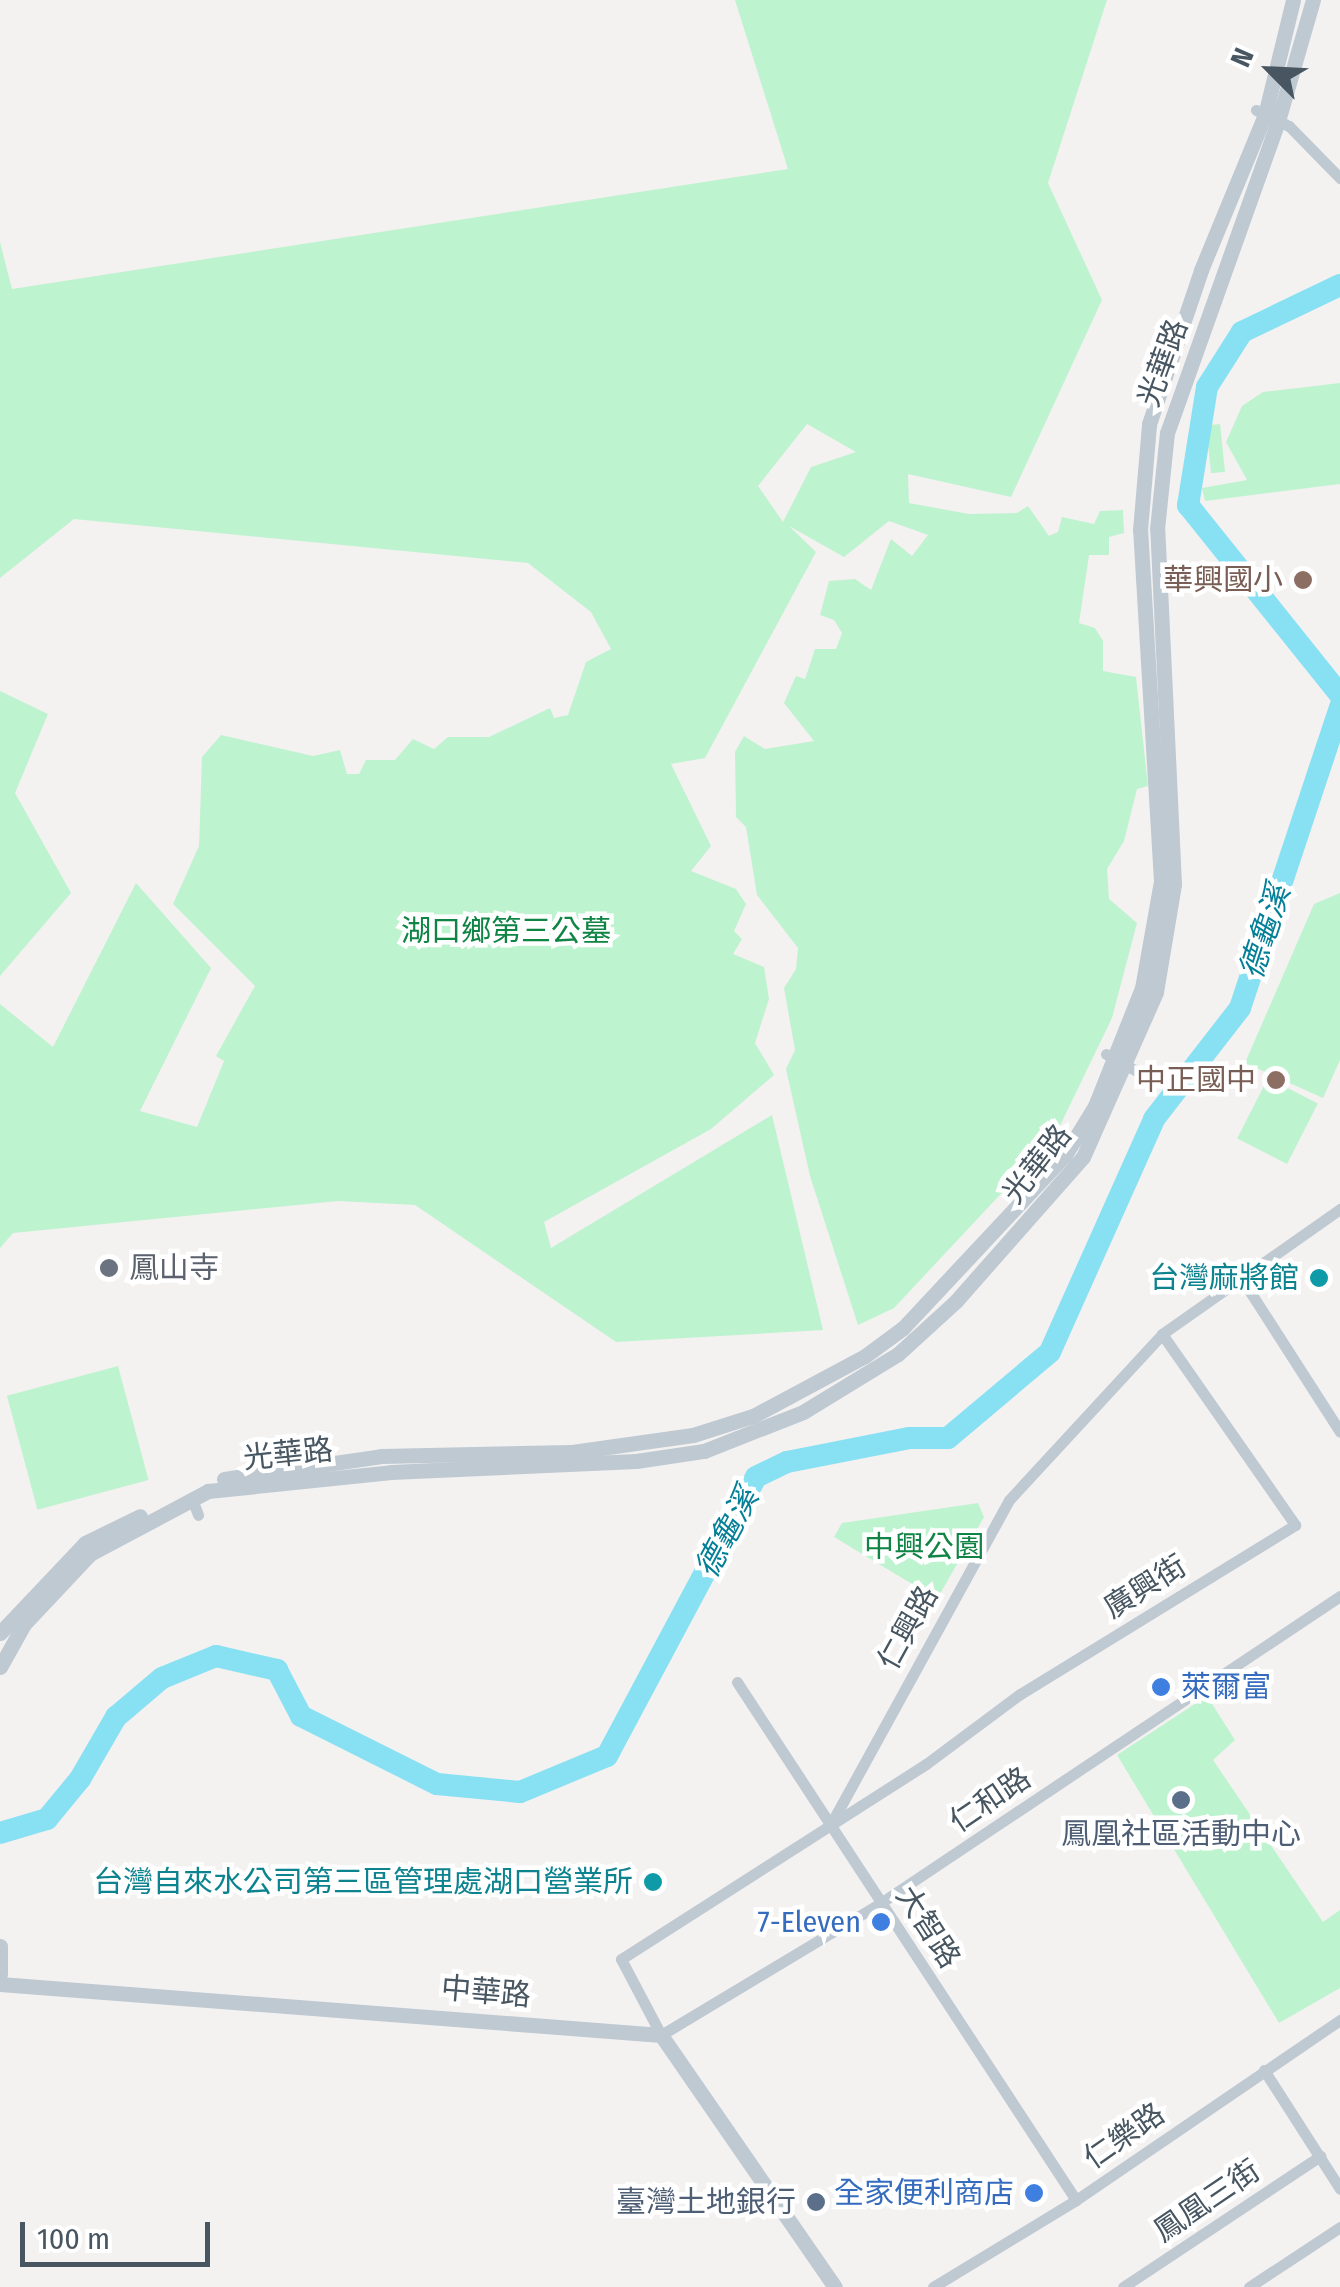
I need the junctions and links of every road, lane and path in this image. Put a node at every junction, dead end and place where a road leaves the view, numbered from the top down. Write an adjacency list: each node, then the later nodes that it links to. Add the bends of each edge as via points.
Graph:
1 (1293, 0): 3 (street, 光華路)
2 (1312, 0): 3 (street, 光華路)
3 (1266, 115): 4 (street); 5 (street, 光華路, via 1167,432 1156,529 1169,883 1156,992)
4 (1340, 178)
5 (1121, 1064): 11 (street, 光華路, via 1065,1155 903,1328 865,1356 752,1416 572,1452 381,1456 206,1482 85,1544); 12 (street, 光華路, via 1083,1158 956,1301 875,1374 803,1412 704,1451 572,1468 244,1486 90,1554 24,1624)
6 (1340, 1208): 7 (street, 仁興路)
7 (1240, 1276): 8 (street, 仁興路); 9 (street)
8 (1162, 1334): 14 (street, 仁興路, via 1010,1500); 14 (street, 廣興街, via 1295,1525 1020,1694)
9 (1340, 1432)
10 (1340, 1596): 15 (street, 仁和路)
11 (0, 1633)
12 (1, 1662)
13 (737, 1682): 14 (street, 大智路)
14 (830, 1824): 15 (street, 大智路); 20 (street, 仁興路, via 621,1959)
15 (882, 1902): 20 (street, 仁和路); 24 (street, 大智路)
16 (0, 1946): 17 (street)
17 (0, 1974)
18 (0, 1984): 20 (street, 中華路)
19 (1340, 2020): 21 (street, 仁樂路)
20 (661, 2035): 26 (street)
21 (1264, 2070): 22 (street); 24 (street, 仁樂路)
22 (1320, 2156): 23 (street); 28 (street, 鳳凰三街)
23 (1340, 2190)
24 (1076, 2200): 27 (street, 仁樂路)
25 (1340, 2227): 29 (street)
26 (835, 2287)
27 (933, 2287)
28 (1122, 2287)
29 (1248, 2287)

